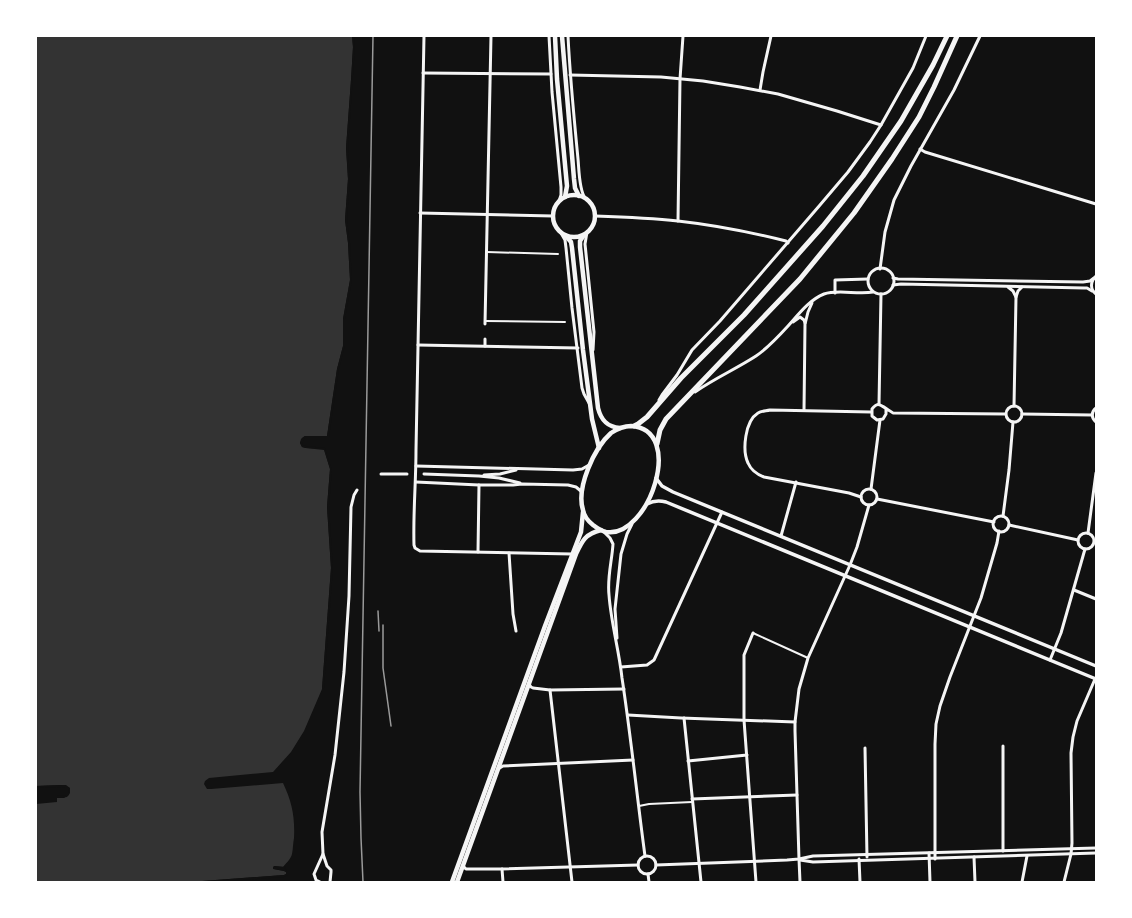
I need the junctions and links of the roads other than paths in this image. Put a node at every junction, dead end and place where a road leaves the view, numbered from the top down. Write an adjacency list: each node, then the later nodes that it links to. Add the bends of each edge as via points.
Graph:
1 (424, 36): 13 (street)
2 (491, 36): 14 (street)
3 (549, 36): 15 (street)
4 (555, 36): 22 (main road, via 567,186)
5 (562, 36): 21 (main road, via 573,177)
6 (568, 36): 16 (street)
7 (683, 36): 17 (street)
8 (770, 36): 18 (street)
9 (926, 36): 19 (street, via 913,68)
10 (947, 36): 61 (highway, via 904,116 863,176 823,226 749,309)
11 (957, 36): 59 (highway, via 918,116 854,213 800,279)
12 (980, 36): 20 (street, via 948,101)
13 (423, 73): 14 (street); 26 (street)
14 (490, 74): 15 (street); 27 (street)
15 (551, 74): 24 (street, via 561,187)
16 (570, 75): 17 (street); 23 (street, via 582,192)
17 (680, 79): 18 (street); 30 (street)
18 (760, 90): 19 (street)
19 (881, 125): 34 (street, via 848,172)
20 (920, 149): 25 (street); 37 (street, via 889,215)
21 (579, 196): 22 (main road); 23 (main road)
22 (565, 197): 24 (main road)
23 (585, 198): 29 (main road, via 593,208)
24 (559, 201): 28 (main road)
25 (1096, 204)
26 (420, 213): 27 (street); 56 (street)
27 (488, 215): 28 (street); 35 (street)
28 (553, 216): 31 (main road, via 555,225)
29 (595, 216): 30 (street); 32 (main road, via 594,224)
30 (678, 221): 34 (street, via 740,230)
31 (561, 233): 33 (main road); 58 (street, via 565,240)
32 (586, 233): 33 (main road, via 575,237); 75 (main road, via 580,241 580,247 598,408 604,422)
33 (566, 236): 62 (main road, via 572,248)
34 (788, 243): 61 (street, via 692,350)
35 (487, 252): 36 (street); 51 (street)
36 (558, 254)
37 (880, 269): 39 (street, via 887,271); 40 (street, via 871,273)
38 (1095, 277): 39 (street, via 1083,282); 44 (street, via 1091,284)
39 (893, 278): 41 (street)
40 (868, 279): 45 (street); 46 (street, via 835,280)
41 (892, 286): 42 (street, via 901,284); 47 (street, via 889,291)
42 (1008, 287): 43 (street); 49 (street)
43 (1022, 287): 44 (street, via 1087,288); 49 (street)
44 (1092, 291): 48 (street)
45 (873, 292): 46 (street); 47 (street)
46 (835, 293): 50 (street, via 824,294)
47 (881, 294): 60 (street)
48 (1096, 294)
49 (1016, 297): 63 (street)
50 (813, 302): 53 (street); 54 (street)
51 (485, 322): 52 (street)
52 (565, 322)
53 (805, 324): 54 (street, via 800,317); 66 (street)
54 (789, 326): 59 (street, via 757,355)
55 (485, 339): 57 (street)
56 (418, 345): 57 (street); 79 (street)
57 (485, 346): 58 (street)
58 (578, 348): 62 (street, via 582,388)
59 (686, 398): 76 (highway, via 664,422)
60 (879, 404): 65 (street); 67 (street, via 874,406)
61 (657, 405): 74 (highway)
62 (590, 406): 77 (main road)
63 (1014, 406): 68 (street, via 1008,408); 69 (street)
64 (1096, 408): 70 (street)
65 (886, 409): 68 (street, via 898,413); 71 (street, via 885,417)
66 (804, 410): 67 (street); 88 (street, via 770,410 758,413 749,425 745,439 747,462 754,471 764,477)
67 (871, 412): 71 (street, via 874,418)
68 (1005, 414): 72 (street, via 1008,420)
69 (1022, 414): 70 (street); 72 (street, via 1018,421)
70 (1092, 415): 73 (street)
71 (880, 420): 91 (street)
72 (1013, 422): 100 (street, via 1010,470)
73 (1096, 422)
74 (634, 426): 75 (main road); 76 (main road, via 650,433)
75 (620, 428): 77 (main road, via 610,434)
76 (657, 444): 86 (main road)
77 (599, 448): 78 (main road)
78 (590, 464): 80 (street, via 578,470); 93 (main road)
79 (416, 466): 80 (street); 87 (street)
80 (522, 469): 85 (street)
81 (1096, 473): 107 (street)
82 (381, 474): 83 (street)
83 (407, 474)
84 (424, 474): 85 (street)
85 (479, 476): 89 (street)
86 (656, 478): 96 (main road); 99 (street, via 665,488)
87 (416, 482): 90 (street); 112 (street, via 415,548 420,551)
88 (796, 482): 94 (street); 108 (street)
89 (522, 484): 90 (street); 93 (street, via 568,485)
90 (479, 485): 112 (street)
91 (871, 489): 94 (street, via 864,491); 95 (street, via 876,493)
92 (357, 490): 154 (street, via 351,507 345,666 324,822)
93 (582, 492): 98 (main road)
94 (861, 497): 97 (street, via 863,503)
95 (877, 499): 97 (street, via 874,504); 102 (street)
96 (645, 505): 101 (main road); 103 (street, via 662,501)
97 (869, 505): 115 (street)
98 (583, 512): 105 (main road, via 589,521); 114 (main road, via 581,532)
99 (722, 512): 103 (street); 108 (street)
100 (1003, 516): 102 (street, via 997,517); 104 (street, via 1009,520)
101 (632, 522): 105 (main road, via 620,531); 123 (street, via 623,544 616,594)
102 (994, 522): 106 (street, via 994,527)
103 (717, 523): 116 (street); 128 (street, via 654,660 647,665)
104 (1009, 525): 106 (street, via 1007,530); 109 (street)
105 (602, 531): 123 (street, via 610,538 612,544 608,594); 130 (main road, via 586,537 580,545)
106 (999, 531): 119 (street)
107 (1088, 533): 109 (street, via 1082,534); 110 (street, via 1092,535)
108 (781, 536): 115 (street)
109 (1078, 540): 111 (street, via 1080,546)
110 (1095, 543): 111 (street)
111 (1085, 549): 117 (street)
112 (478, 552): 113 (street)
113 (509, 553): 114 (street); 121 (street)
114 (572, 554): 180 (main road)
115 (850, 565): 116 (street); 119 (street)
116 (845, 576): 120 (street); 125 (street)
117 (1074, 590): 118 (street); 124 (street)
118 (1096, 599)
119 (974, 616): 120 (street); 124 (street)
120 (970, 627): 126 (street); 151 (street, via 945,690 936,724)
121 (516, 630)
122 (753, 633): 125 (street); 135 (street, via 744,654)
123 (617, 647): 128 (street)
124 (1055, 649): 126 (street); 127 (street)
125 (808, 658): 136 (street, via 799,689)
126 (1050, 660): 129 (street)
127 (1096, 666)
128 (621, 667): 131 (street)
129 (1096, 679): 148 (street, via 1077,721 1072,742)
130 (529, 684): 132 (street, via 533,688); 143 (main road)
131 (624, 689): 132 (street); 133 (street)
132 (550, 690): 142 (street)
133 (628, 715): 134 (street); 140 (street)
134 (684, 718): 135 (street); 141 (street)
135 (744, 720): 136 (street); 139 (street)
136 (795, 722): 144 (street)
137 (1003, 746): 150 (street)
138 (866, 748): 155 (street)
139 (746, 755): 141 (street); 145 (street)
140 (633, 760): 142 (street); 147 (street)
141 (688, 761): 146 (street)
142 (559, 764): 143 (street, via 503,766); 173 (street)
143 (498, 769): 172 (main road)
144 (797, 795): 145 (street); 161 (street)
145 (750, 796): 146 (street); 165 (street)
146 (692, 801): 147 (street); 167 (street)
147 (639, 806): 158 (street)
148 (1072, 848): 149 (street); 150 (street); 156 (street)
149 (1096, 848)
150 (1003, 851): 151 (street)
151 (935, 852): 152 (street); 163 (street)
152 (929, 853): 155 (street); 162 (street)
153 (1096, 853): 156 (street)
154 (323, 854): 170 (street); 171 (street)
155 (867, 854): 157 (street); 164 (street)
156 (1071, 854): 159 (street); 192 (street)
157 (859, 855): 161 (street, via 813,856); 166 (street)
158 (646, 856): 168 (street, via 640,859); 169 (street, via 653,858)
159 (1027, 856): 160 (street); 191 (street)
160 (974, 857): 163 (street); 190 (street)
161 (799, 859): 165 (street); 166 (street, via 813,862); 187 (street)
162 (929, 859): 163 (street); 164 (street); 189 (street)
163 (935, 859)
164 (867, 860): 166 (street)
165 (754, 861): 167 (street); 186 (street)
166 (859, 861): 188 (street)
167 (699, 863): 169 (street); 185 (street)
168 (638, 865): 173 (street); 175 (street, via 641,871)
169 (656, 865): 175 (street, via 653,872)
170 (318, 866): 171 (street); 177 (street, via 314,874)
171 (327, 866): 176 (street, via 331,870)
172 (463, 866): 174 (street, via 466,869); 181 (main road)
173 (571, 867): 174 (street); 183 (street)
174 (502, 870): 182 (street)
175 (648, 874): 184 (street)
176 (330, 878): 178 (street); 179 (street)
177 (320, 882)
178 (326, 882)
179 (330, 882)
180 (452, 882)
181 (457, 882)
182 (503, 882)
183 (572, 882)
184 (649, 882)
185 (701, 882)
186 (756, 882)
187 (800, 882)
188 (860, 882)
189 (930, 882)
190 (975, 882)
191 (1022, 882)
192 (1064, 882)

